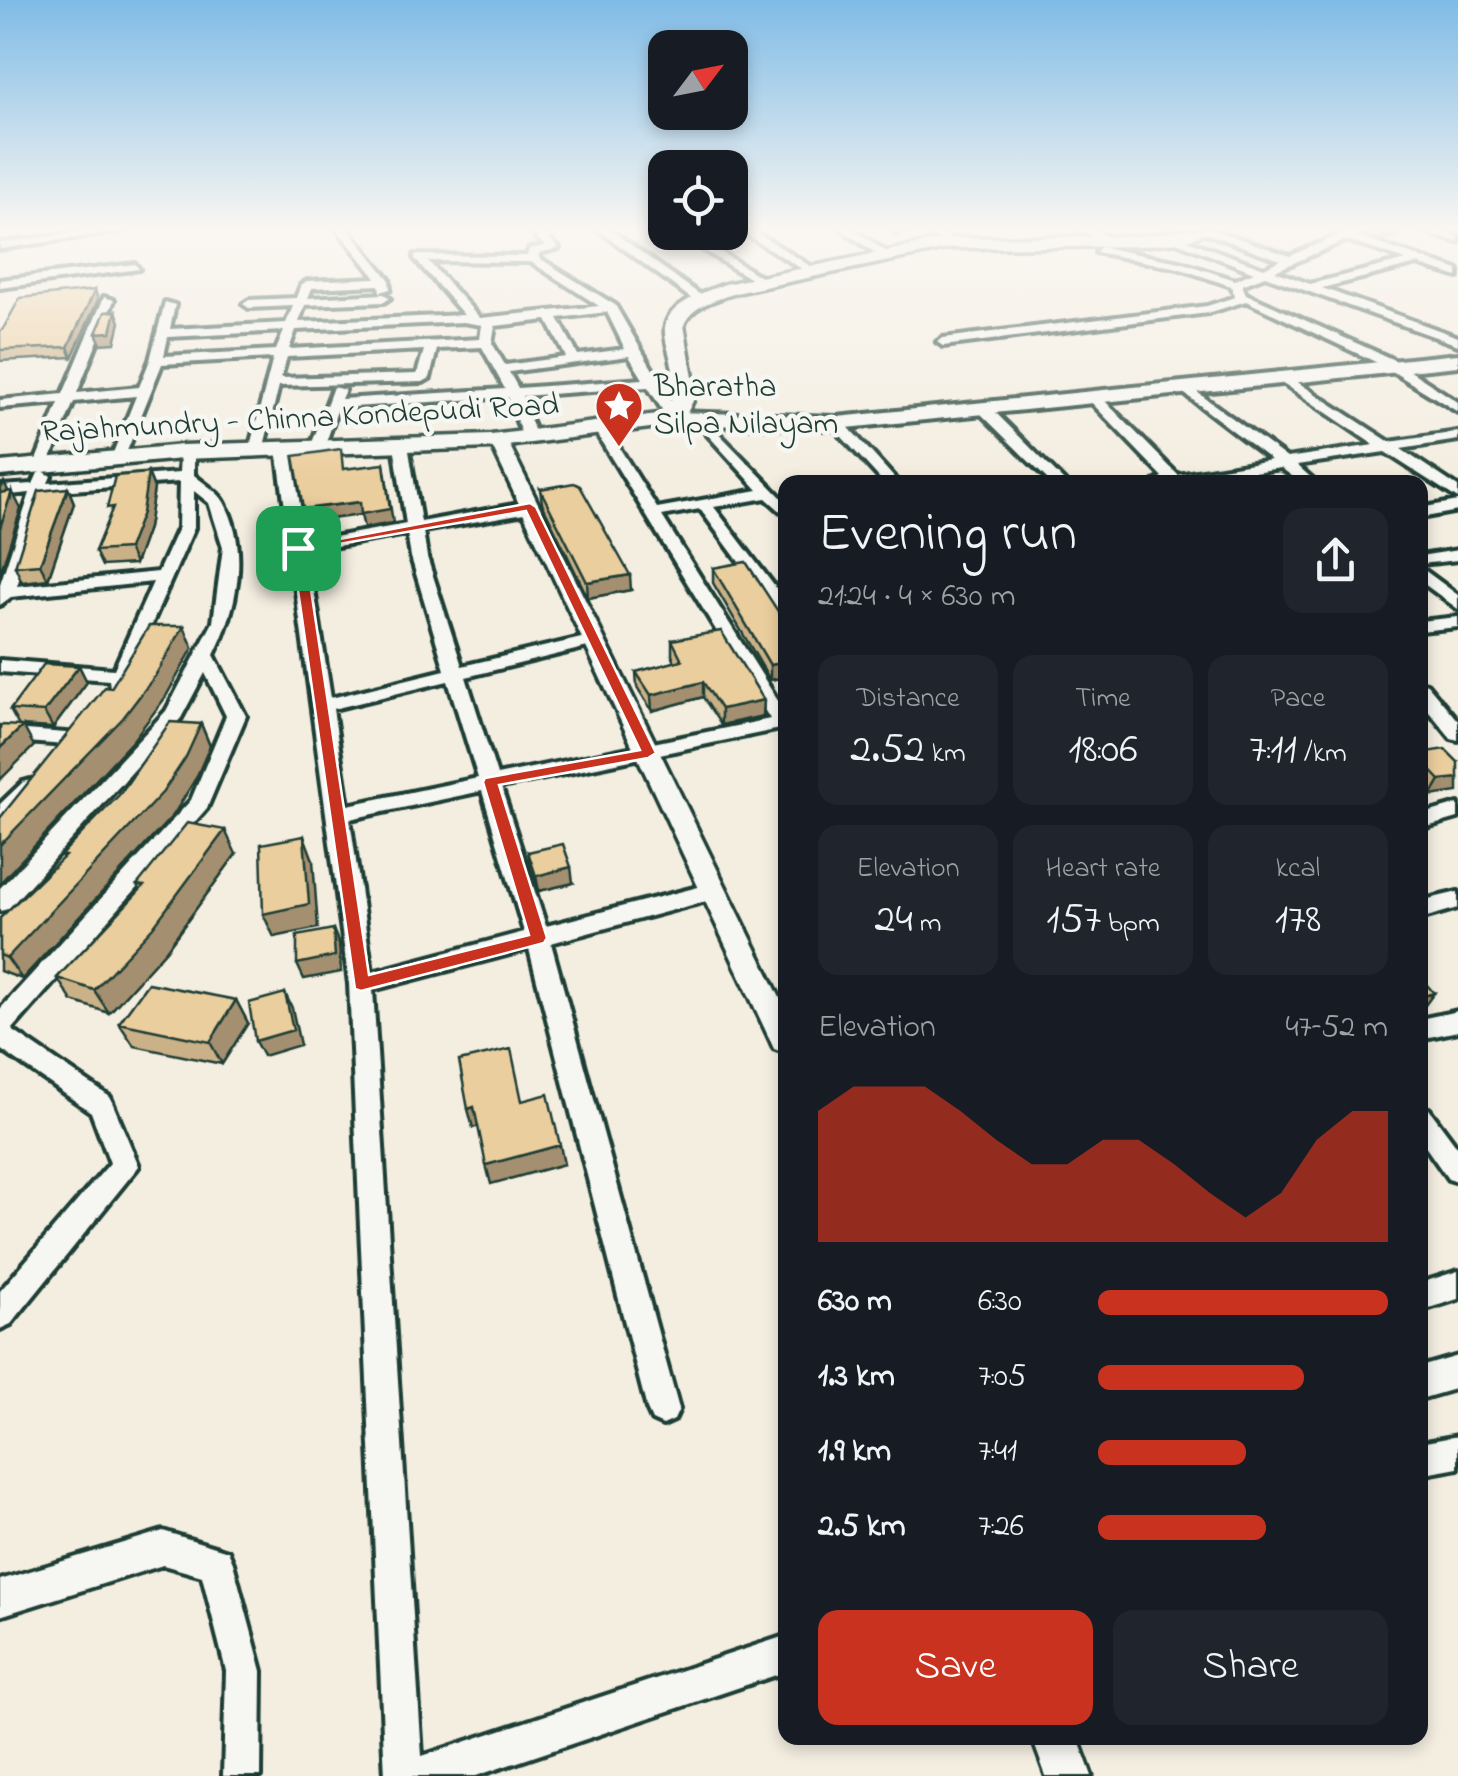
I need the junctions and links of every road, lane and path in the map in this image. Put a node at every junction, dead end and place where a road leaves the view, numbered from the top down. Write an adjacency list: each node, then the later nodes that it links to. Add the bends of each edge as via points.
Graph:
1 (103, 312): 41 (street)
2 (167, 312): 21 (street)
3 (297, 312): 19 (street)
4 (355, 312): 18 (street)
5 (383, 312): 15 (street)
6 (469, 312): 14 (street)
7 (581, 312): 13 (street)
8 (613, 312): 27 (street)
9 (680, 312): 47 (main road, via 674,325 685,395)
10 (1185, 312): 23 (street)
11 (1285, 312): 32 (street)
12 (1384, 312): 20 (street)
13 (550, 316): 17 (street); 30 (street)
14 (474, 318): 15 (street); 17 (street)
15 (382, 322): 18 (street)
16 (1458, 322): 20 (street)
17 (489, 323): 24 (street)
18 (351, 324): 19 (street); 26 (street)
19 (292, 326): 21 (street); 28 (street)
20 (1430, 328): 22 (street)
21 (163, 333): 29 (street)
22 (1458, 341)
23 (943, 342)
24 (486, 343): 25 (street); 33 (street)
25 (432, 346): 26 (street); 35 (street, via 423,378)
26 (343, 351): 28 (street); 35 (street)
27 (632, 352): 30 (street); 37 (street)
28 (282, 354): 29 (street); 36 (street)
29 (157, 360): 39 (street)
30 (574, 360): 33 (street)
31 (1458, 361): 32 (main road)
32 (1393, 365): 34 (main road); 45 (street)
33 (502, 369): 40 (street)
34 (1282, 376): 38 (main road); 55 (street)
35 (340, 381): 36 (street); 44 (street)
36 (274, 382): 58 (street)
37 (651, 382): 40 (street); 47 (street)
38 (1186, 388): 42 (main road); 61 (street)
39 (145, 391): 41 (street); 60 (street)
40 (513, 391): 44 (street); 52 (street)
41 (70, 396): 43 (street); 62 (street)
42 (1094, 397): 46 (main road); 66 (street)
43 (0, 404)
44 (334, 404): 56 (street)
45 (1458, 408)
46 (984, 409): 49 (main road); 65 (street)
47 (674, 418): 48 (main road); 50 (main road, Rajahmundry - Chinna Kondepudi Road)
48 (701, 419): 49 (main road); 72 (street)
49 (837, 423): 64 (street)
50 (602, 432): 52 (main road, Rajahmundry - Chinna Kondepudi Road); 79 (street)
51 (1458, 436): 55 (street)
52 (530, 438): 53 (main road, Rajahmundry - Chinna Kondepudi Road)
53 (499, 442): 54 (main road, Rajahmundry - Chinna Kondepudi Road); 77 (street)
54 (402, 445): 56 (main road, Rajahmundry - Chinna Kondepudi Road); 80 (street)
55 (1386, 447): 61 (street); 73 (street)
56 (318, 448): 57 (main road, Rajahmundry - Chinna Kondepudi Road)
57 (284, 449): 58 (main road, Rajahmundry - Chinna Kondepudi Road); 81 (street)
58 (256, 450): 59 (main road, Rajahmundry - Chinna Kondepudi Road)
59 (187, 452): 60 (main road, Rajahmundry - Chinna Kondepudi Road); 69 (street)
60 (118, 458): 62 (main road, Rajahmundry - Chinna Kondepudi Road)
61 (1284, 463): 67 (street); 68 (street)
62 (44, 465): 63 (main road, Rajahmundry - Chinna Kondepudi Road); 70 (street)
63 (0, 468)
64 (885, 475)
65 (1051, 475)
66 (1164, 475)
67 (1212, 475)
68 (1299, 475)
69 (186, 478): 70 (street); 85 (street, via 186,528); 92 (street, via 216,501 231,547 222,622)
70 (39, 487): 71 (street); 86 (street)
71 (0, 490)
72 (770, 493): 74 (street); 75 (street)
73 (1458, 494)
74 (778, 502)
75 (704, 504): 79 (street); 87 (street)
76 (1458, 506): 78 (street)
77 (530, 507): 80 (street); 91 (street)
78 (1428, 511)
79 (654, 513): 98 (street)
80 (414, 527): 81 (street); 95 (street)
81 (293, 549): 97 (street)
82 (1458, 555): 83 (street)
83 (1428, 564)
84 (1428, 571): 88 (street)
85 (166, 576): 86 (street); 94 (street)
86 (4, 588)
87 (778, 603)
88 (1458, 604)
89 (1458, 622): 90 (street)
90 (1428, 625)
91 (594, 640): 95 (street); 102 (street)
92 (205, 654): 109 (street, via 174,714); 115 (street, via 236,716 200,802)
93 (0, 666): 94 (street)
94 (122, 674): 100 (street, via 84,731)
95 (457, 674): 97 (street); 104 (street)
96 (1428, 698): 101 (street)
97 (322, 706): 105 (street)
98 (778, 717)
99 (778, 725): 102 (street)
100 (0, 734)
101 (1458, 734)
102 (648, 753): 104 (street); 107 (street)
103 (39, 778): 106 (street)
104 (491, 782): 105 (street); 111 (street)
105 (338, 814): 112 (street)
106 (0, 816)
107 (714, 891): 111 (street); 114 (street)
108 (1458, 900): 110 (street)
109 (0, 903)
110 (1428, 908)
111 (538, 938): 112 (street); 125 (street)
112 (361, 984): 132 (street)
113 (1458, 1021): 116 (street)
114 (778, 1025)
115 (0, 1026)
116 (1428, 1027)
117 (0, 1035): 122 (street, via 101,1105 125,1166)
118 (1439, 1142): 119 (street)
119 (1458, 1170)
120 (1458, 1285): 121 (street)
121 (1428, 1294)
122 (0, 1314)
123 (1458, 1372): 124 (street)
124 (1428, 1381)
125 (664, 1409)
126 (1458, 1452): 127 (street)
127 (1428, 1458)
128 (0, 1598): 131 (street, via 164,1548 216,1563 244,1671)
129 (778, 1656): 133 (street)
130 (1057, 1745): 134 (street)
131 (242, 1776)
132 (404, 1776)
133 (419, 1776)
134 (1069, 1776)

